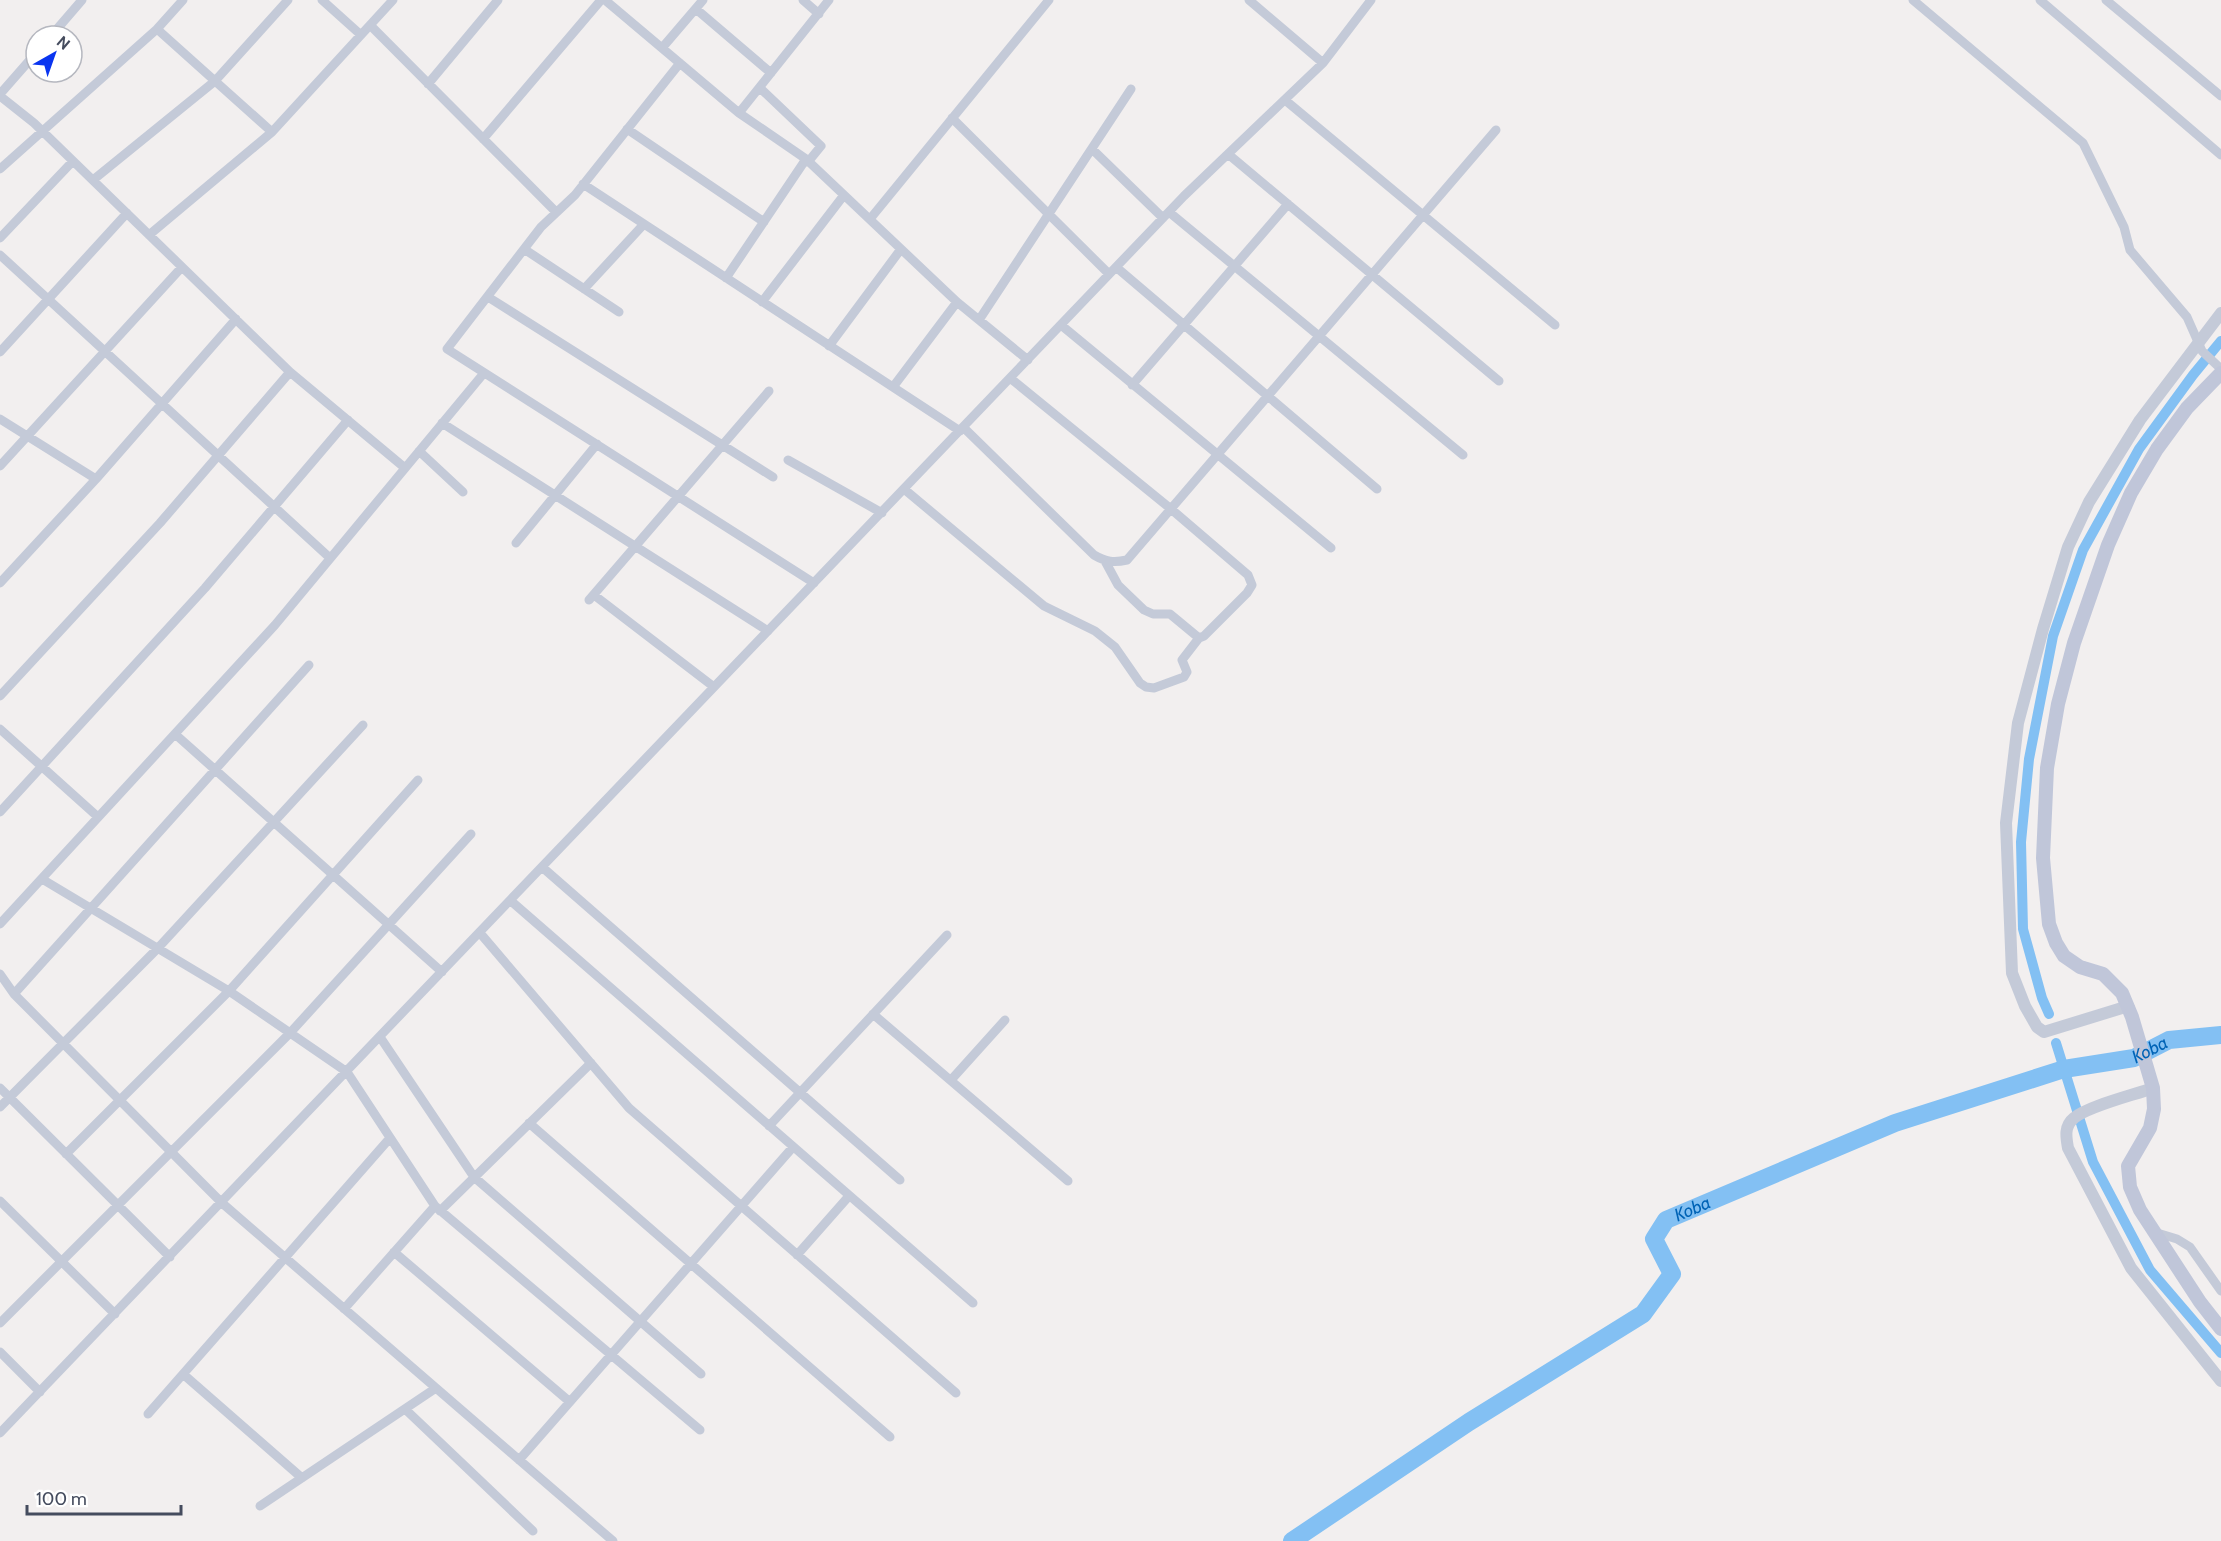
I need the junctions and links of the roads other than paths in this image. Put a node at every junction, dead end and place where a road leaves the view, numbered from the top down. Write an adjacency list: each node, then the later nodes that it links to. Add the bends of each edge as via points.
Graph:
1 (82, 0): 19 (street)
2 (183, 0): 21 (street)
3 (288, 0): 28 (street)
4 (322, 0): 22 (street)
5 (393, 0): 20 (street)
6 (498, 0): 29 (street)
7 (603, 0): 23 (street); 41 (street)
8 (703, 0): 17 (street)
9 (803, 0): 18 (street)
10 (829, 0): 18 (street)
11 (1049, 0): 36 (street)
12 (1249, 0): 25 (street)
13 (1371, 0): 25 (street)
14 (1913, 0): 83 (street, via 2083,143 2124,227 2130,250 2187,317)
15 (2040, 0): 44 (street)
16 (2106, 0): 33 (street)
17 (696, 9): 23 (street); 27 (street)
18 (819, 14): 27 (street)
19 (61, 24)
20 (370, 25): 22 (street); 29 (street)
21 (157, 29): 28 (street); 39 (street)
22 (361, 35): 40 (street)
23 (662, 48): 24 (street)
24 (680, 63): 35 (street); 37 (street)
25 (1323, 63): 34 (street)
26 (24, 66): 32 (street)
27 (771, 73): 30 (street)
28 (215, 81): 40 (street); 48 (street)
29 (428, 84): 41 (street)
30 (760, 88): 35 (street); 45 (street, via 821,146)
31 (1131, 89): 42 (street)
32 (0, 95): 39 (street)
33 (2221, 96)
34 (1285, 99): 43 (street); 56 (street)
35 (740, 113): 45 (street)
36 (952, 118): 54 (street); 57 (street)
37 (627, 129): 49 (street); 58 (street)
38 (1496, 130): 56 (street)
39 (42, 131): 46 (street); 47 (street)
40 (272, 132): 60 (street)
41 (483, 139): 52 (street)
42 (1092, 149): 54 (street); 55 (street)
43 (1228, 154): 51 (street); 55 (street)
44 (2221, 155)
45 (807, 160): 50 (street); 58 (street)
46 (73, 161): 48 (street); 61 (street)
47 (0, 169)
48 (93, 180): 53 (street)
49 (584, 184): 52 (street); 59 (street)
50 (844, 195): 57 (street); 73 (street)
51 (1288, 204): 65 (street); 68 (street)
52 (556, 212): 62 (street)
53 (126, 213): 60 (street); 72 (street)
54 (1049, 214): 67 (street); 78 (street)
55 (1166, 215): 65 (street); 67 (street)
56 (1423, 215): 68 (street); 81 (street)
57 (870, 219): 63 (street)
58 (764, 222): 69 (street)
59 (644, 224): 69 (street); 70 (street)
60 (149, 235): 66 (street)
61 (0, 238)
62 (524, 249): 70 (street); 71 (street)
63 (901, 249): 74 (street); 84 (street)
64 (0, 255): 72 (street)
65 (1235, 266): 80 (street); 82 (street)
66 (182, 267): 77 (street); 85 (street)
67 (1113, 271): 79 (street); 80 (street)
68 (1372, 274): 82 (street); 93 (street)
69 (726, 278): 73 (street)
70 (584, 289): 75 (street)
71 (488, 297): 90 (street, via 447,349); 105 (street)
72 (48, 299): 85 (street); 86 (street)
73 (762, 302): 84 (street)
74 (957, 302): 78 (street); 95 (street)
75 (619, 312)
76 (2221, 313): 83 (street)
77 (236, 319): 89 (street); 98 (street)
78 (980, 320): 87 (street)
79 (1061, 325): 87 (street); 94 (street)
80 (1184, 325): 94 (street); 97 (street)
81 (1555, 325)
82 (1320, 336): 97 (street); 109 (street)
83 (2198, 345): 88 (street); 159 (street, via 2140,420 2089,502 2068,547 2018,723 2006,823 2012,973 2037,1027 2044,1032 2122,1008)
84 (829, 346): 95 (street)
85 (105, 351): 98 (street); 103 (street)
86 (0, 352)
87 (1028, 360): 92 (street)
88 (2221, 369)
89 (290, 372): 100 (street); 107 (street)
90 (483, 373): 101 (street); 104 (street)
91 (2221, 373): 159 (main road, via 2187,408 2157,449 2108,545 2074,643 2047,768 2043,858 2049,924 2064,956 2080,967 2103,974 2122,993)
92 (1010, 378): 102 (street); 121 (street)
93 (1499, 381)
94 (1132, 385): 108 (street)
95 (893, 387): 102 (street)
96 (769, 391): 105 (street)
97 (1268, 396): 108 (street); 116 (street)
98 (162, 404): 107 (street); 114 (street)
99 (0, 419): 103 (street)
100 (348, 420): 112 (street); 120 (street)
101 (442, 423): 106 (street); 118 (street)
102 (962, 429): 115 (street); 127 (street, via 1094,555)
103 (27, 436): 111 (street); 114 (street)
104 (597, 444): 118 (street); 119 (street)
105 (722, 445): 113 (street); 119 (street)
106 (419, 451): 112 (street); 117 (street)
107 (218, 455): 120 (street); 134 (street)
108 (1217, 455): 121 (street); 125 (street)
109 (1463, 455)
110 (788, 460): 122 (street)
111 (0, 466)
112 (405, 468): 126 (street)
113 (773, 477)
114 (96, 478): 128 (street)
115 (904, 489): 122 (street); 131 (street, via 1044,606 1083,624 1115,647 1146,687 1154,688 1184,677 1187,672 1182,660)
116 (1377, 489)
117 (463, 492)
118 (555, 495): 123 (street); 124 (street)
119 (679, 496): 124 (street); 129 (street)
120 (274, 507): 126 (street); 138 (street)
121 (1171, 509): 127 (street, via 1128,560); 131 (street, via 1251,579 1247,593)
122 (882, 513): 129 (street)
123 (516, 543)
124 (636, 546): 130 (street); 133 (street, via 592,598)
125 (1331, 548)
126 (330, 558): 137 (street, via 275,625)
127 (1105, 561): 131 (street, via 1118,585 1144,610 1170,614)
128 (0, 583)
129 (814, 583): 130 (street)
130 (768, 631): 133 (street)
131 (1199, 638)
132 (309, 665): 139 (street)
133 (714, 687): 145 (street)
134 (0, 696)
135 (363, 725): 143 (street)
136 (0, 729): 138 (street)
137 (175, 734): 139 (street); 142 (street)
138 (42, 766): 141 (street); 142 (street)
139 (215, 770): 143 (street); 149 (street)
140 (418, 780): 146 (street)
141 (0, 812)
142 (98, 817): 147 (street)
143 (274, 822): 146 (street); 154 (street)
144 (471, 834): 151 (street)
145 (542, 867): 148 (street); 170 (street)
146 (333, 875): 151 (street); 157 (street)
147 (42, 879): 149 (street); 150 (street)
148 (511, 901): 152 (street); 175 (street)
149 (91, 908): 154 (street); 158 (street)
150 (0, 924)
151 (389, 925): 155 (street); 162 (street)
152 (480, 933): 155 (street); 165 (street)
153 (947, 935): 160 (street)
154 (158, 948): 157 (street); 164 (street)
155 (442, 972): 163 (street)
156 (0, 974): 158 (street)
157 (229, 990): 162 (street); 172 (street)
158 (14, 993): 164 (street)
159 (2131, 1013): 168 (main road)
160 (873, 1014): 167 (street); 170 (street)
161 (1005, 1020): 167 (street)
162 (291, 1033): 166 (street); 178 (street)
163 (380, 1037): 166 (street); 180 (street)
164 (64, 1043): 171 (street); 172 (street)
165 (591, 1064): 174 (street); 187 (street, via 629,1108)
166 (347, 1072): 176 (street); 185 (street)
167 (951, 1080): 182 (street)
168 (2151, 1082): 189 (main road, via 2154,1109 2150,1128 2128,1166 2130,1187); 207 (street, via 2073,1118 2065,1133 2068,1148 2131,1268)
169 (0, 1088): 171 (street)
170 (800, 1092): 175 (street); 181 (street)
171 (10, 1097): 173 (street); 179 (street)
172 (120, 1100): 178 (street); 179 (street)
173 (0, 1107)
174 (529, 1123): 180 (street); 195 (street)
175 (769, 1126): 177 (street)
176 (390, 1138): 188 (street); 193 (street)
177 (793, 1147): 183 (street); 187 (street)
178 (171, 1152): 185 (street); 186 (street)
179 (66, 1154): 186 (street)
180 (474, 1178): 188 (street); 200 (street)
181 (900, 1180)
182 (1068, 1181)
183 (849, 1196): 191 (street); 197 (street)
184 (0, 1201): 194 (street)
185 (222, 1203): 192 (street); 193 (street)
186 (118, 1205): 192 (street); 194 (street)
187 (741, 1206): 191 (street); 195 (street)
188 (438, 1208): 190 (street); 204 (street)
189 (2154, 1232): 196 (street, via 2190,1246); 202 (main road)
190 (394, 1252): 198 (street); 211 (street)
191 (797, 1255): 210 (street)
192 (170, 1257): 199 (street)
193 (285, 1258): 198 (street); 205 (street)
194 (62, 1261): 199 (street); 201 (street)
195 (691, 1264): 200 (street); 216 (street)
196 (2221, 1291)
197 (973, 1304)
198 (344, 1309): 208 (street)
199 (115, 1314): 209 (street)
200 (640, 1321): 204 (street); 206 (street)
201 (0, 1323)
202 (2221, 1329)
203 (0, 1352): 209 (street)
204 (611, 1355): 211 (street); 214 (street)
205 (183, 1374): 213 (street); 218 (street)
206 (701, 1374)
207 (2221, 1381)
208 (436, 1388): 212 (street); 217 (street)
209 (40, 1392): 215 (street)
210 (956, 1393)
211 (570, 1402): 217 (street)
212 (405, 1409): 218 (street); 220 (street)
213 (148, 1414)
214 (700, 1430)
215 (0, 1433)
216 (890, 1437)
217 (519, 1460): 221 (street)
218 (302, 1478): 219 (street)
219 (260, 1506)
220 (533, 1531)
221 (613, 1541)

